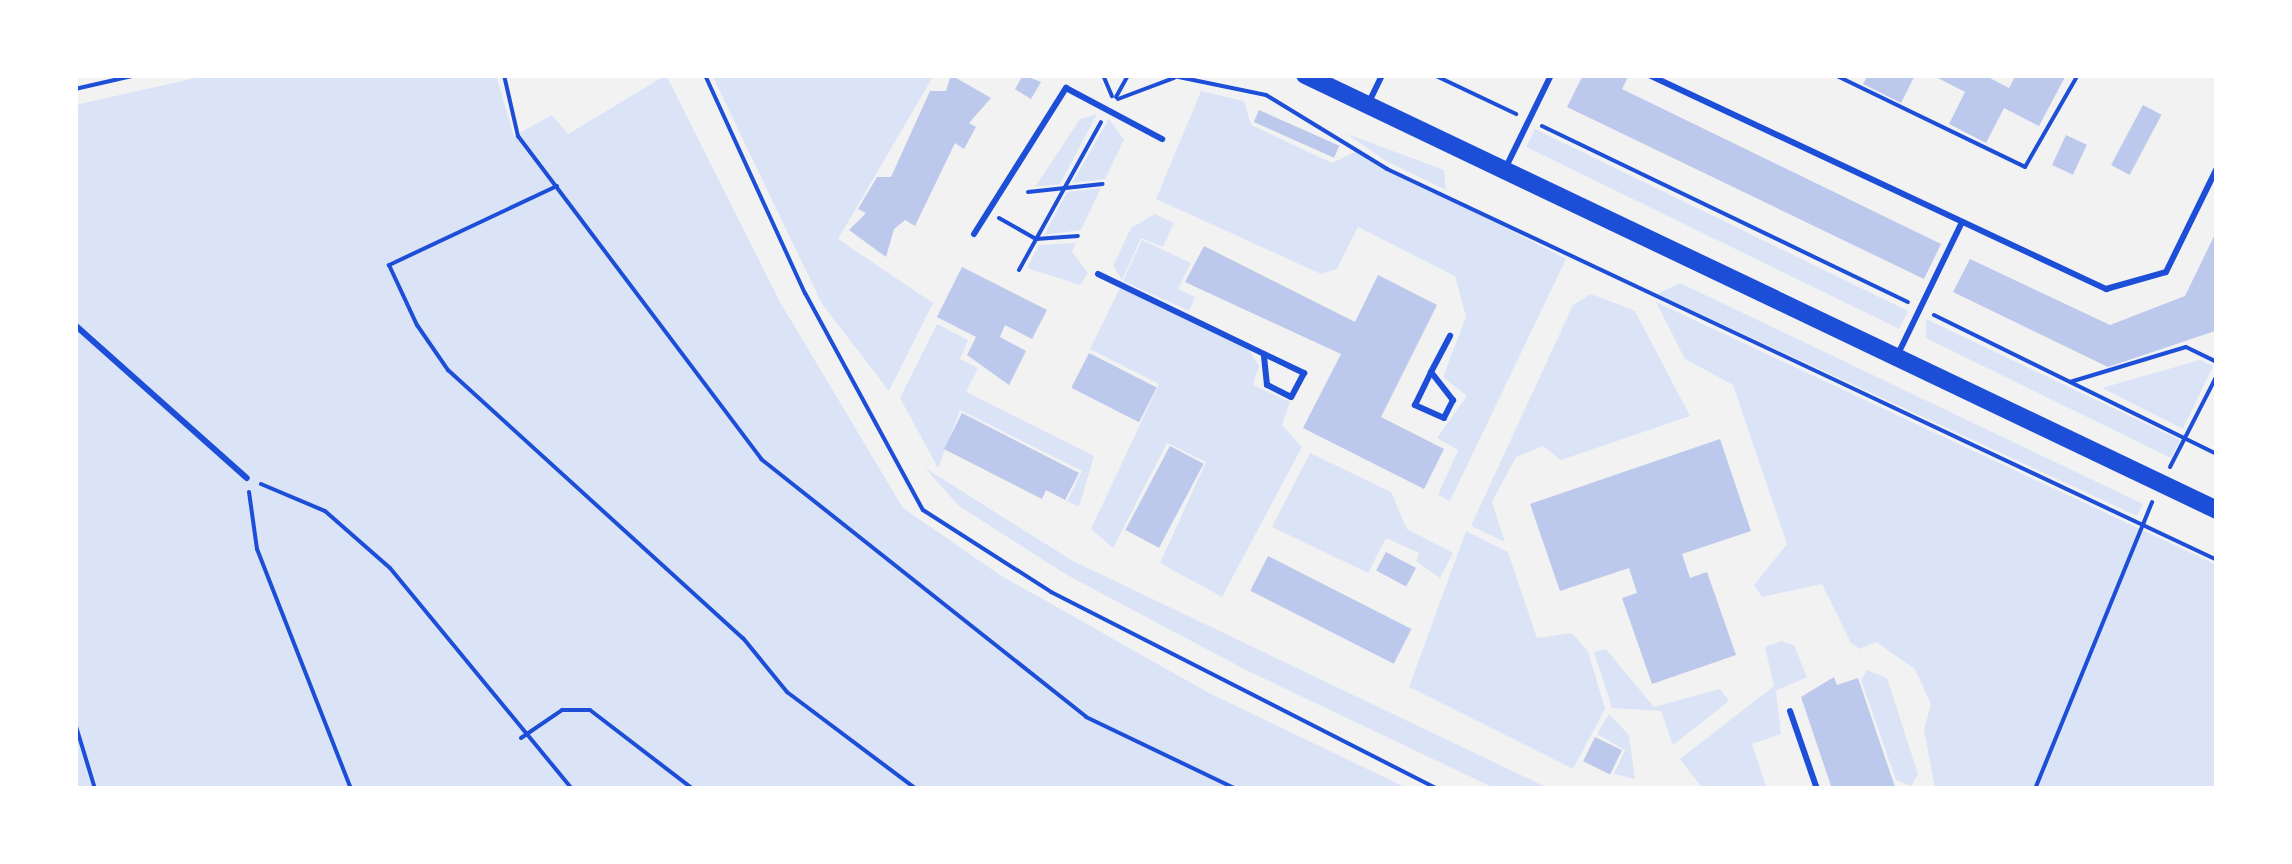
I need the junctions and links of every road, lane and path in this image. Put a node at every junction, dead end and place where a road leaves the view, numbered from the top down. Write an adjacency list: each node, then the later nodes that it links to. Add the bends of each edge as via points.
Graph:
1 (136, 75): 14 (path)
2 (504, 75): 23 (path, via 518,136)
3 (705, 75): 58 (path, via 805,294 924,510 1051,592)
4 (1103, 75): 15 (path)
5 (1128, 75): 15 (path)
6 (1305, 75): 16 (main road)
7 (1382, 75): 16 (lane)
8 (1434, 75): 18 (path)
9 (1551, 75): 18 (lane)
10 (1649, 75): 27 (lane)
11 (1835, 75): 12 (path, via 2024,167 2037,160)
12 (2078, 75)
13 (1172, 76): 15 (path); 47 (path, via 1266,95 1387,169 1912,423)
14 (75, 89)
15 (1114, 100): 17 (path)
16 (1368, 105): 21 (main road)
17 (1108, 109): 19 (lane); 24 (path); 26 (lane, via 1066,88)
18 (1529, 120): 21 (lane); 33 (path)
19 (1162, 139)
20 (2217, 168): 27 (lane, via 2166,272 2134,285 2106,289)
21 (1504, 170): 37 (main road)
22 (1103, 184): 24 (path)
23 (557, 186): 56 (path, via 388,265 417,325 448,370 743,638 786,692); 57 (path, via 761,458 1086,717)
24 (1064, 188): 25 (path); 30 (path)
25 (1028, 192)
26 (988, 212): 28 (lane); 30 (path)
27 (1962, 222): 33 (lane)
28 (974, 234)
29 (1078, 236): 30 (path)
30 (1036, 239): 31 (path)
31 (1019, 270)
32 (1098, 274): 36 (lane)
33 (1920, 308): 37 (lane); 41 (path)
34 (75, 325): 44 (lane)
35 (1450, 336): 39 (lane)
36 (1264, 354): 36 (lane, via 1304,373 1291,397 1267,385)
37 (1896, 357): 45 (main road)
38 (2217, 362): 41 (path, via 2186,347)
39 (1431, 372): 39 (lane, via 1416,405 1444,418 1453,400)
40 (2217, 376): 42 (path)
41 (2070, 382): 42 (path)
42 (2186, 438): 43 (path); 45 (path)
43 (2217, 454)
44 (247, 478): 51 (path, via 325,511 390,568); 53 (path, via 256,549)
45 (2162, 484): 46 (main road); 47 (path)
46 (2217, 510)
47 (2141, 522): 48 (path); 60 (path)
48 (2217, 560)
49 (1790, 711): 59 (lane)
50 (75, 723): 52 (path)
51 (521, 738): 54 (path); 55 (path, via 562,710 590,710)
52 (95, 789)
53 (351, 789)
54 (572, 789)
55 (693, 789)
56 (916, 789)
57 (1236, 789)
58 (1438, 789)
59 (1817, 789)
60 (2035, 789)

